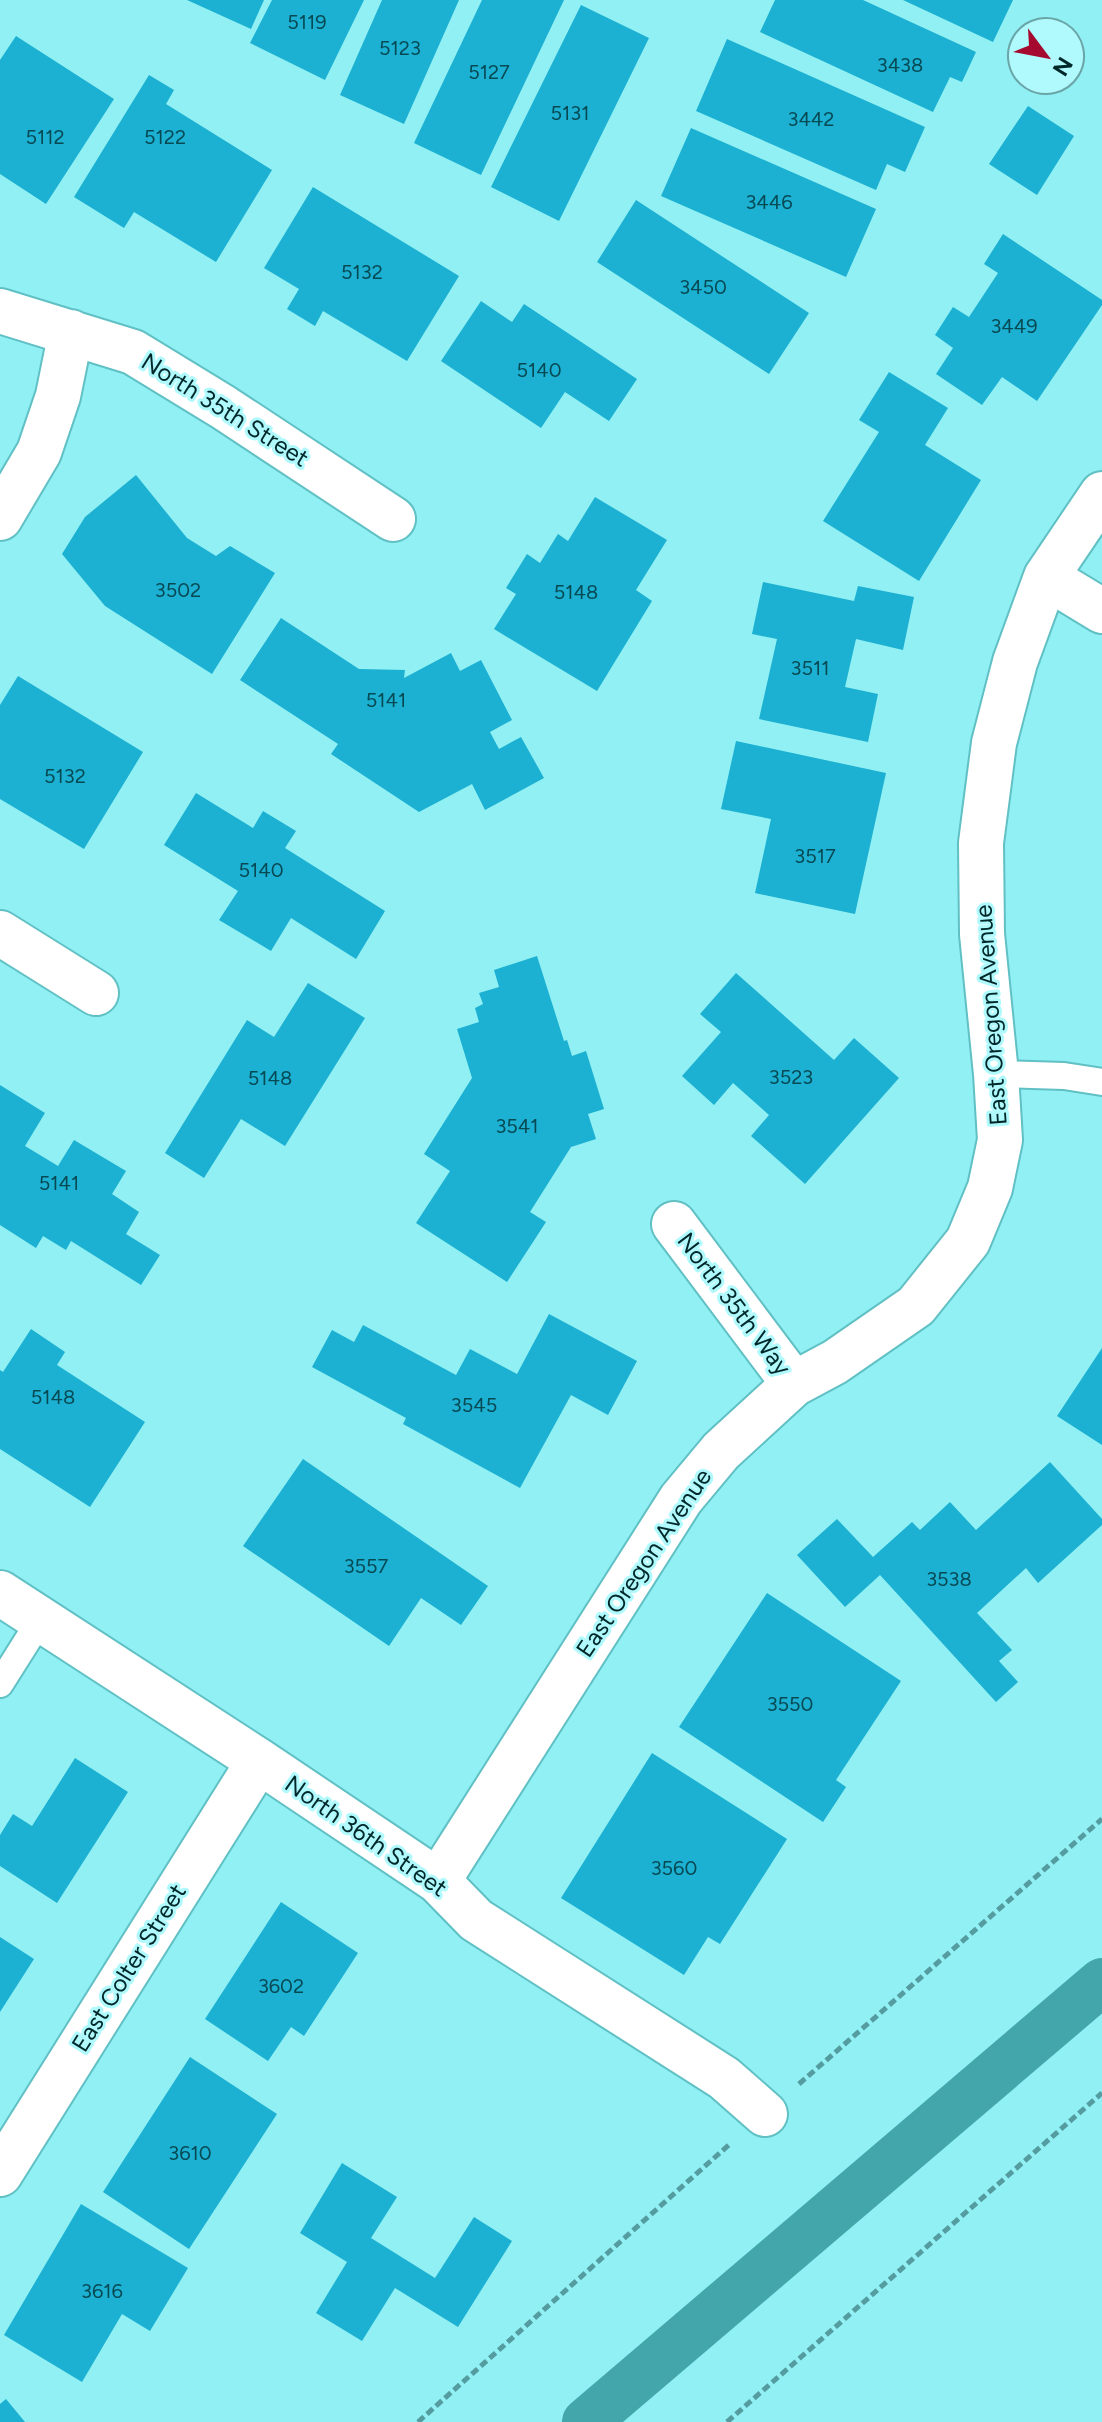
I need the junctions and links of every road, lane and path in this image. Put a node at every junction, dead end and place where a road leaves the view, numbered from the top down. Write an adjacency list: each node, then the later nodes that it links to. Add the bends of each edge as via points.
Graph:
1 (0, 311): 2 (street, North 35th Street)
2 (71, 332): 4 (street, via 39,452); 5 (street, North 35th Street, via 133,352)
3 (1102, 494): 6 (street, East Oregon Avenue)
4 (0, 518)
5 (393, 519)
6 (1046, 577): 7 (street); 10 (street, East Oregon Avenue, via 1015,662 994,743 981,843 982,934)
7 (1102, 611)
8 (0, 933): 9 (street)
9 (96, 993)
10 (996, 1074): 11 (lane); 13 (street, East Oregon Avenue, via 1000,1140 990,1188 968,1241 916,1306)
11 (1102, 1082)
12 (674, 1224): 13 (street, North 35th Way)
13 (794, 1384): 18 (street, East Oregon Avenue, via 721,1451 681,1499)
14 (0, 1593): 15 (street, North 36th Street)
15 (41, 1619): 16 (lane); 17 (street, North 36th Street)
16 (0, 1684)
17 (259, 1761): 18 (street, North 36th Street); 21 (street, East Colter Street)
18 (438, 1881): 20 (street, North 36th Street, via 476,1920 724,2078)
19 (1102, 2093): 22 (path)
20 (765, 2114)
21 (0, 2174)
22 (727, 2422)

